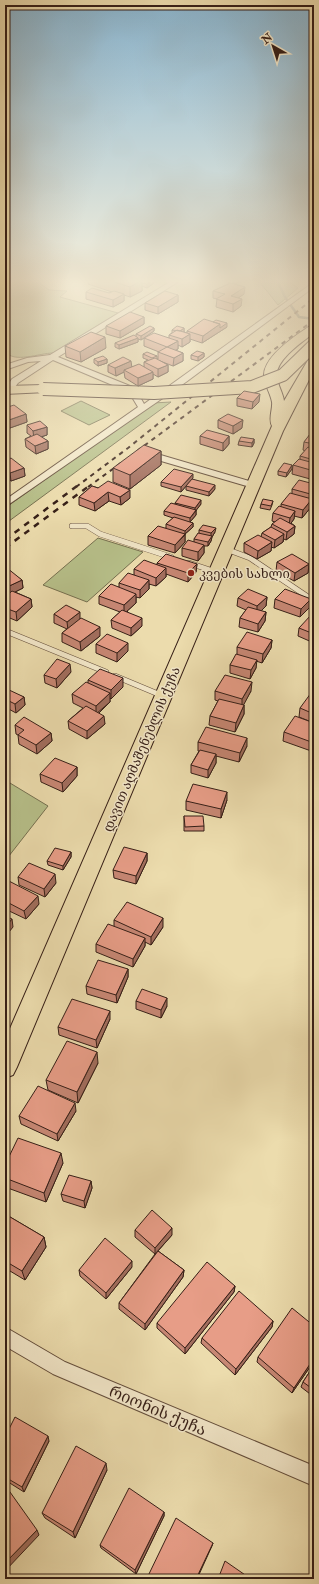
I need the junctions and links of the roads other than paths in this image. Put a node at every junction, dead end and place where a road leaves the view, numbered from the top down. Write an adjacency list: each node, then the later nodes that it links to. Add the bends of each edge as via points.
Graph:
1 (57, 354): 5 (street)
2 (218, 354): 10 (street)
3 (282, 354): 11 (main road, დავით აღმაშენებლის ქუჩა, via 270,368 278,402)
4 (304, 354): 9 (main road, bridge, via 283,374 252,387 154,393)
5 (52, 357): 7 (street, via 27,360); 9 (street); 10 (street, via 132,390)
6 (314, 360): 11 (main road, დავით აღმაშენებლის ქუჩა)
7 (5, 368)
8 (5, 372): 9 (street)
9 (10, 387)
10 (142, 407): 14 (street)
11 (276, 431): 13 (main road, დავით აღმაშენებლის ქუჩა)
12 (143, 453): 13 (street)
13 (253, 485): 16 (main road, დავით აღმაშენებლის ქუჩა)
14 (5, 504)
15 (72, 526): 17 (lane, via 87,526 100,534)
16 (226, 549): 17 (main road, დავით აღმაშენებლის ქუჩა); 18 (lane, via 250,558)
17 (216, 572): 20 (main road, დავით აღმაშენებლის ქუჩა)
18 (314, 601)
19 (8, 632): 20 (lane)
20 (163, 696): 21 (main road, დავით აღმაშენებლის ქუჩა)
21 (5, 1067)
22 (5, 1336): 23 (street, რიონის ქუჩა, via 59,1368)
23 (314, 1476)

